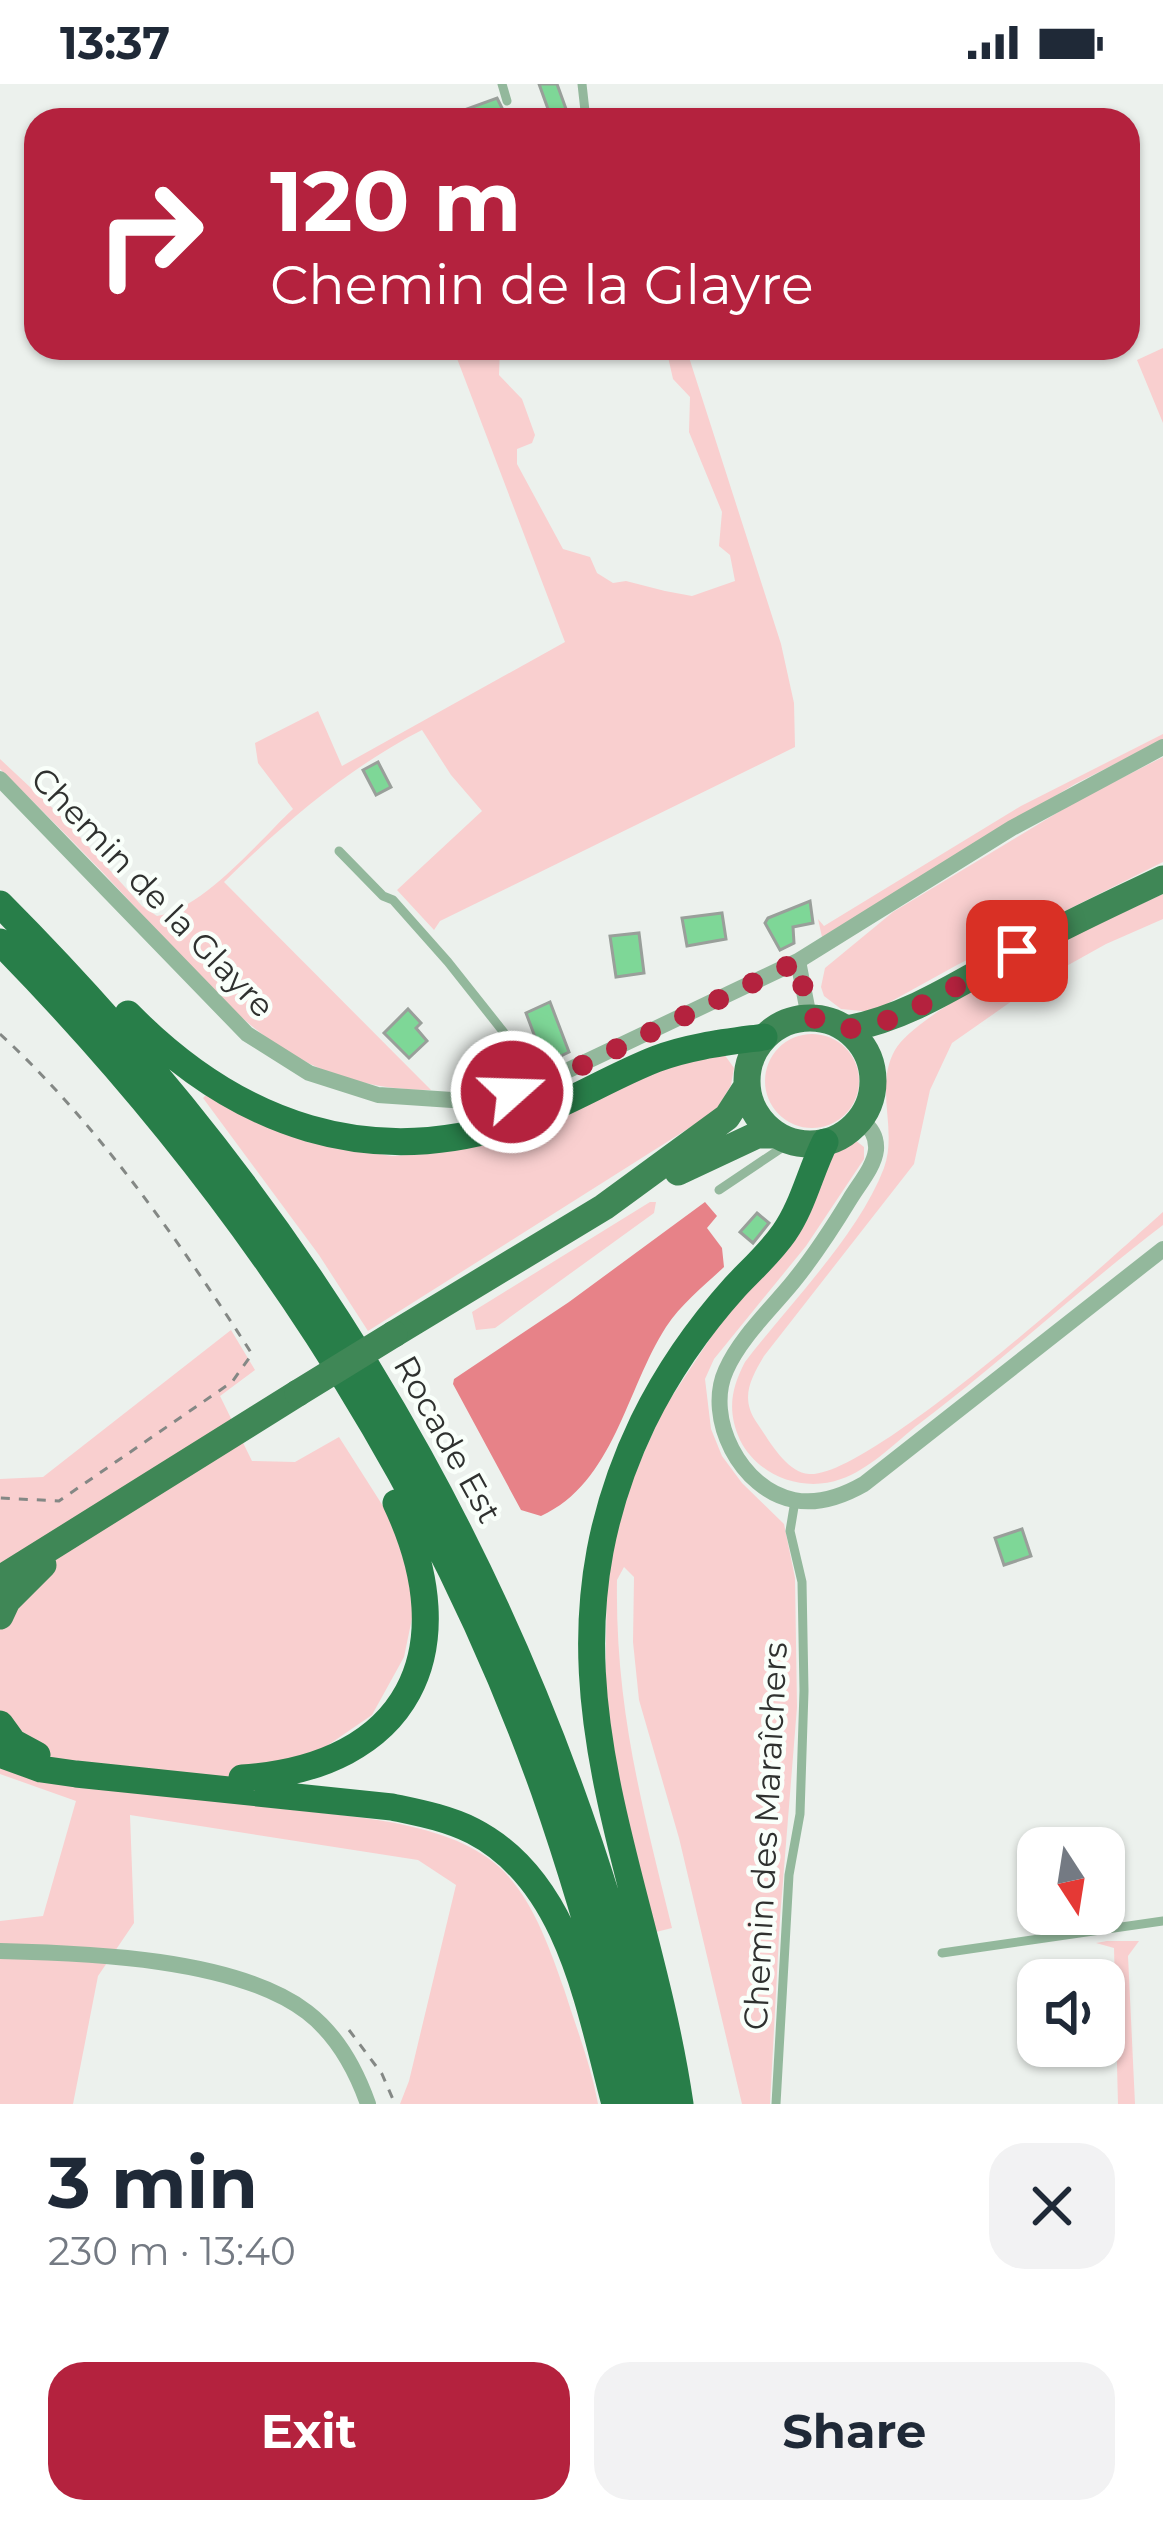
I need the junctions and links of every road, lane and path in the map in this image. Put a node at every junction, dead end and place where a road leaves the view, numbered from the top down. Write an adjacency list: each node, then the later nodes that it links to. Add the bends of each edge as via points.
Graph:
1 (502, 84): 2 (lane)
2 (507, 101)
3 (1163, 748): 10 (street, Chemin de la Glayre, via 1012,828)
4 (0, 779): 17 (street, Chemin de la Glayre, via 232,1019 292,1065 411,1100 475,1098)
5 (339, 851): 17 (lane, via 421,931)
6 (1163, 879): 11 (main road)
7 (0, 904): 9 (highway, Rocade Est)
8 (0, 942): 25 (highway, Rocade Est, via 122,1072 227,1203)
9 (47, 951): 15 (highway, via 84,969 151,1037 220,1090 287,1123 349,1139 416,1142 491,1130 680,1050); 39 (highway, Rocade Est, via 262,1204 433,1480 532,1688 583,1821)
10 (798, 961): 12 (street); 17 (street, Chemin de la Glayre)
11 (923, 1004): 13 (main road); 16 (main road)
12 (809, 1017): 13 (main road); 15 (main road)
13 (847, 1029): 16 (main road)
14 (0, 1034): 26 (path, via 118,1165 252,1354 232,1382 58,1501)
15 (764, 1037): 18 (main road)
16 (873, 1075): 19 (main road)
17 (544, 1083)
18 (747, 1086): 20 (main road, via 762,1122); 23 (main road, via 727,1117)
19 (860, 1119): 21 (main road); 27 (street, via 876,1146 866,1174 733,1357 718,1394 724,1433 744,1467)
20 (784, 1138): 21 (main road); 22 (lane); 23 (main road, via 757,1135)
21 (825, 1142): 40 (highway, via 786,1231 662,1385 617,1487 597,1569 595,1728)
22 (718, 1190)
23 (604, 1207): 28 (main road, bridge)
24 (1163, 1249): 27 (street, via 865,1484)
25 (379, 1437): 31 (highway, via 377,1463 419,1560 424,1637 402,1702 362,1744 311,1768 242,1778 52,1759 21,1748); 38 (highway, Rocade Est, via 456,1582 543,1788)
26 (0, 1498)
27 (795, 1501): 41 (lane, Chemin des Maraîchers, via 790,1531 802,1582 804,1691)
28 (72, 1537): 29 (main road); 30 (main road)
29 (0, 1580)
30 (0, 1616)
31 (0, 1724)
32 (0, 1754): 37 (highway, via 76,1774 392,1807 472,1831 514,1860 545,1897 582,1985)
33 (1163, 1921): 35 (lane)
34 (0, 1951): 36 (street, via 88,1953 268,1990 308,2013 344,2050)
35 (943, 1953)
36 (368, 2104)
37 (615, 2104)
38 (635, 2104)
39 (661, 2104)
40 (680, 2104)
41 (776, 2104)

